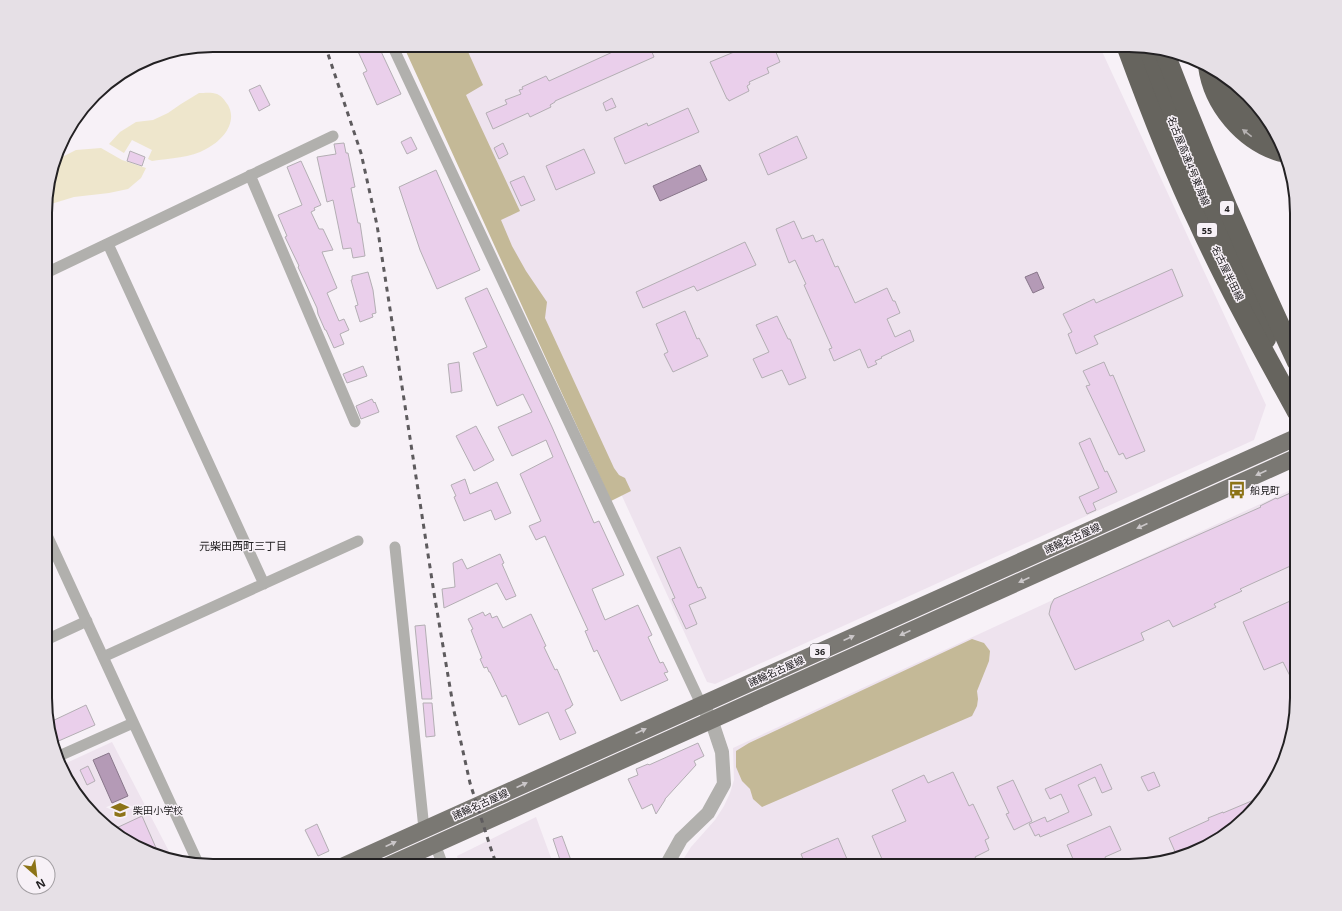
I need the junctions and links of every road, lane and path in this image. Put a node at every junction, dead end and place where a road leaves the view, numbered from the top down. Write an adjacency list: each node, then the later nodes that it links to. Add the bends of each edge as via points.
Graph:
1 (395, 52): 32 (street)
2 (1119, 52): 21 (main road, 名古屋半田線 / 55, via 1153,127 1217,249)
3 (1129, 52): 20 (highway, bridge, via 1198,223)
4 (1146, 53): 19 (highway, 名古屋高速4号東海線 / 4, via 1195,177)
5 (1157, 54): 17 (main road)
6 (1166, 56): 16 (highway, 名古屋高速4号東海線 / 4, bridge, via 1211,171)
7 (1178, 60): 16 (highway, bridge)
8 (1210, 74): 12 (highway, one-way to 8, via 1254,138 1233,121 1218,98)
9 (1233, 90): 10 (highway, via 1246,111)
10 (1263, 125)
11 (333, 136): 13 (street)
12 (1277, 150)
13 (250, 175): 14 (street); 22 (street)
14 (108, 244): 15 (street); 28 (street)
15 (52, 270)
16 (1259, 281): 18 (highway, 名古屋高速4号東海線 / 4, bridge)
17 (1290, 337)
18 (1290, 347)
19 (1290, 389)
20 (1290, 399)
21 (1290, 400)
22 (355, 422)
23 (1290, 440): 32 (main road, 諸輪名古屋線 / 36, one-way to 23)
24 (1290, 460): 33 (main road, 諸輪名古屋線 / 36, one-way to 33)
25 (358, 542): 28 (street)
26 (52, 546): 29 (street)
27 (395, 547): 36 (street)
28 (264, 584): 31 (street)
29 (87, 621): 30 (street); 31 (street)
30 (52, 637)
31 (103, 657): 34 (street)
32 (701, 704): 33 (street); 36 (main road, 諸輪名古屋線 / 36, one-way to 32)
33 (711, 719): 37 (main road, 諸輪名古屋線 / 36); 42 (street, via 722,752 724,784 708,812 681,839)
34 (133, 723): 35 (street); 38 (street)
35 (63, 754)
36 (424, 829): 39 (main road, 諸輪名古屋線 / 36, one-way to 36)
37 (435, 844): 40 (main road, 諸輪名古屋線 / 36); 41 (street)
38 (196, 858)
39 (358, 859)
40 (402, 859)
41 (440, 859)
42 (670, 859)

